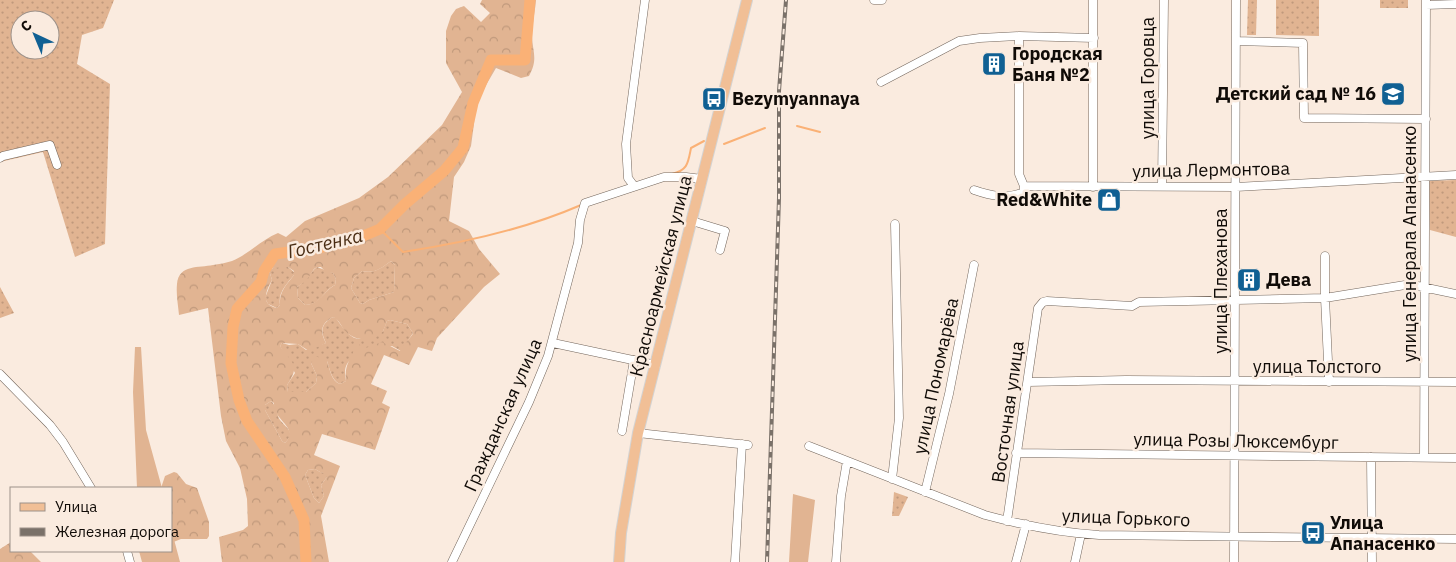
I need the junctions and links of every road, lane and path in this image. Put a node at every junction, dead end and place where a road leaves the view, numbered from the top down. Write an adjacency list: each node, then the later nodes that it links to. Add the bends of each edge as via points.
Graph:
1 (645, 0): 20 (street, via 626,144 628,178)
2 (747, 0): 19 (main road, Красноармейская улица)
3 (874, 0): 4 (street)
4 (882, 0)
5 (1094, 0): 11 (street)
6 (1164, 0): 22 (street, улица Горовца)
7 (1236, 0): 12 (street, улица Плеханова)
8 (1426, 2): 9 (street); 14 (street, улица Генерала Апанасенко)
9 (1456, 4)
10 (1019, 36): 11 (street); 13 (street, via 959,42); 21 (street, via 1019,174)
11 (1094, 38): 24 (street)
12 (1236, 41): 14 (street, via 1303,43 1304,118); 23 (street, улица Плеханова)
13 (881, 82)
14 (1426, 120): 18 (street, улица Генерала Апанасенко)
15 (0, 158): 16 (street, via 50,145)
16 (57, 165)
17 (1456, 175): 18 (street, улица Лермонтова)
18 (1426, 176): 23 (street, улица Лермонтова); 31 (street, улица Генерала Апанасенко)
19 (702, 179): 20 (street, via 664,177); 26 (main road, Красноармейская улица)
20 (634, 186): 35 (street, Гражданская улица, via 585,203)
21 (1024, 186): 24 (street, улица Лермонтова); 25 (street, улица Лермонтова, via 1024,192 1014,196 988,195)
22 (1162, 186): 23 (street, улица Лермонтова); 24 (street, улица Лермонтова)
23 (1236, 186): 34 (street, улица Плеханова)
24 (1093, 187)
25 (974, 190)
26 (692, 221): 28 (street, via 724,232); 37 (main road, Красноармейская улица)
27 (896, 224): 53 (street, via 899,418)
28 (720, 250)
29 (1325, 256): 33 (street)
30 (974, 265): 55 (street, улица Пономарёва, via 949,394)
31 (1425, 288): 32 (street); 33 (street, via 1404,284); 42 (street, улица Генерала Апанасенко)
32 (1456, 294)
33 (1325, 298): 34 (street); 41 (street)
34 (1236, 299): 39 (street, Восточная улица, via 1139,302 1132,306 1047,301 1038,308); 40 (street, улица Плеханова)
35 (553, 343): 36 (street); 62 (street, Гражданская улица, via 529,402)
36 (634, 360): 37 (street); 44 (street)
37 (656, 365): 45 (main road, Красноармейская улица)
38 (0, 374): 54 (street, via 50,425)
39 (1028, 382): 40 (street, улица Толстого); 47 (street, Восточная улица)
40 (1235, 382): 41 (street, улица Толстого); 48 (street, улица Плеханова)
41 (1329, 382): 42 (street, улица Толстого)
42 (1425, 382): 43 (street, улица Толстого); 50 (street, улица Генерала Апанасенко)
43 (1456, 382)
44 (622, 430)
45 (638, 433): 63 (main road, Красноармейская улица); 64 (street, via 745,445)
46 (809, 446): 52 (street, улица Горького)
47 (1016, 453): 48 (street, улица Розы Люксембург); 56 (street, Восточная улица)
48 (1235, 456): 49 (street, улица Розы Люксембург); 59 (street, улица Плеханова)
49 (1371, 457): 50 (street, улица Розы Люксембург); 60 (street)
50 (1424, 457): 51 (street, улица Розы Люксембург)
51 (1456, 458)
52 (847, 461): 53 (street, улица Горького); 65 (street)
53 (892, 479): 55 (street, улица Горького)
54 (91, 487)
55 (925, 492): 56 (street, улица Горького)
56 (1007, 521): 57 (street, улица Горького)
57 (1026, 524): 58 (street, улица Горького); 66 (street)
58 (1081, 534): 59 (street, улица Горького); 67 (street)
59 (1234, 537): 60 (street, улица Горького); 68 (street, улица Плеханова)
60 (1372, 538): 61 (street, улица Горького); 69 (street)
61 (1456, 539)
62 (452, 562)
63 (619, 562)
64 (735, 562)
65 (836, 562)
66 (1016, 562)
67 (1075, 562)
68 (1234, 562)
69 (1372, 562)

